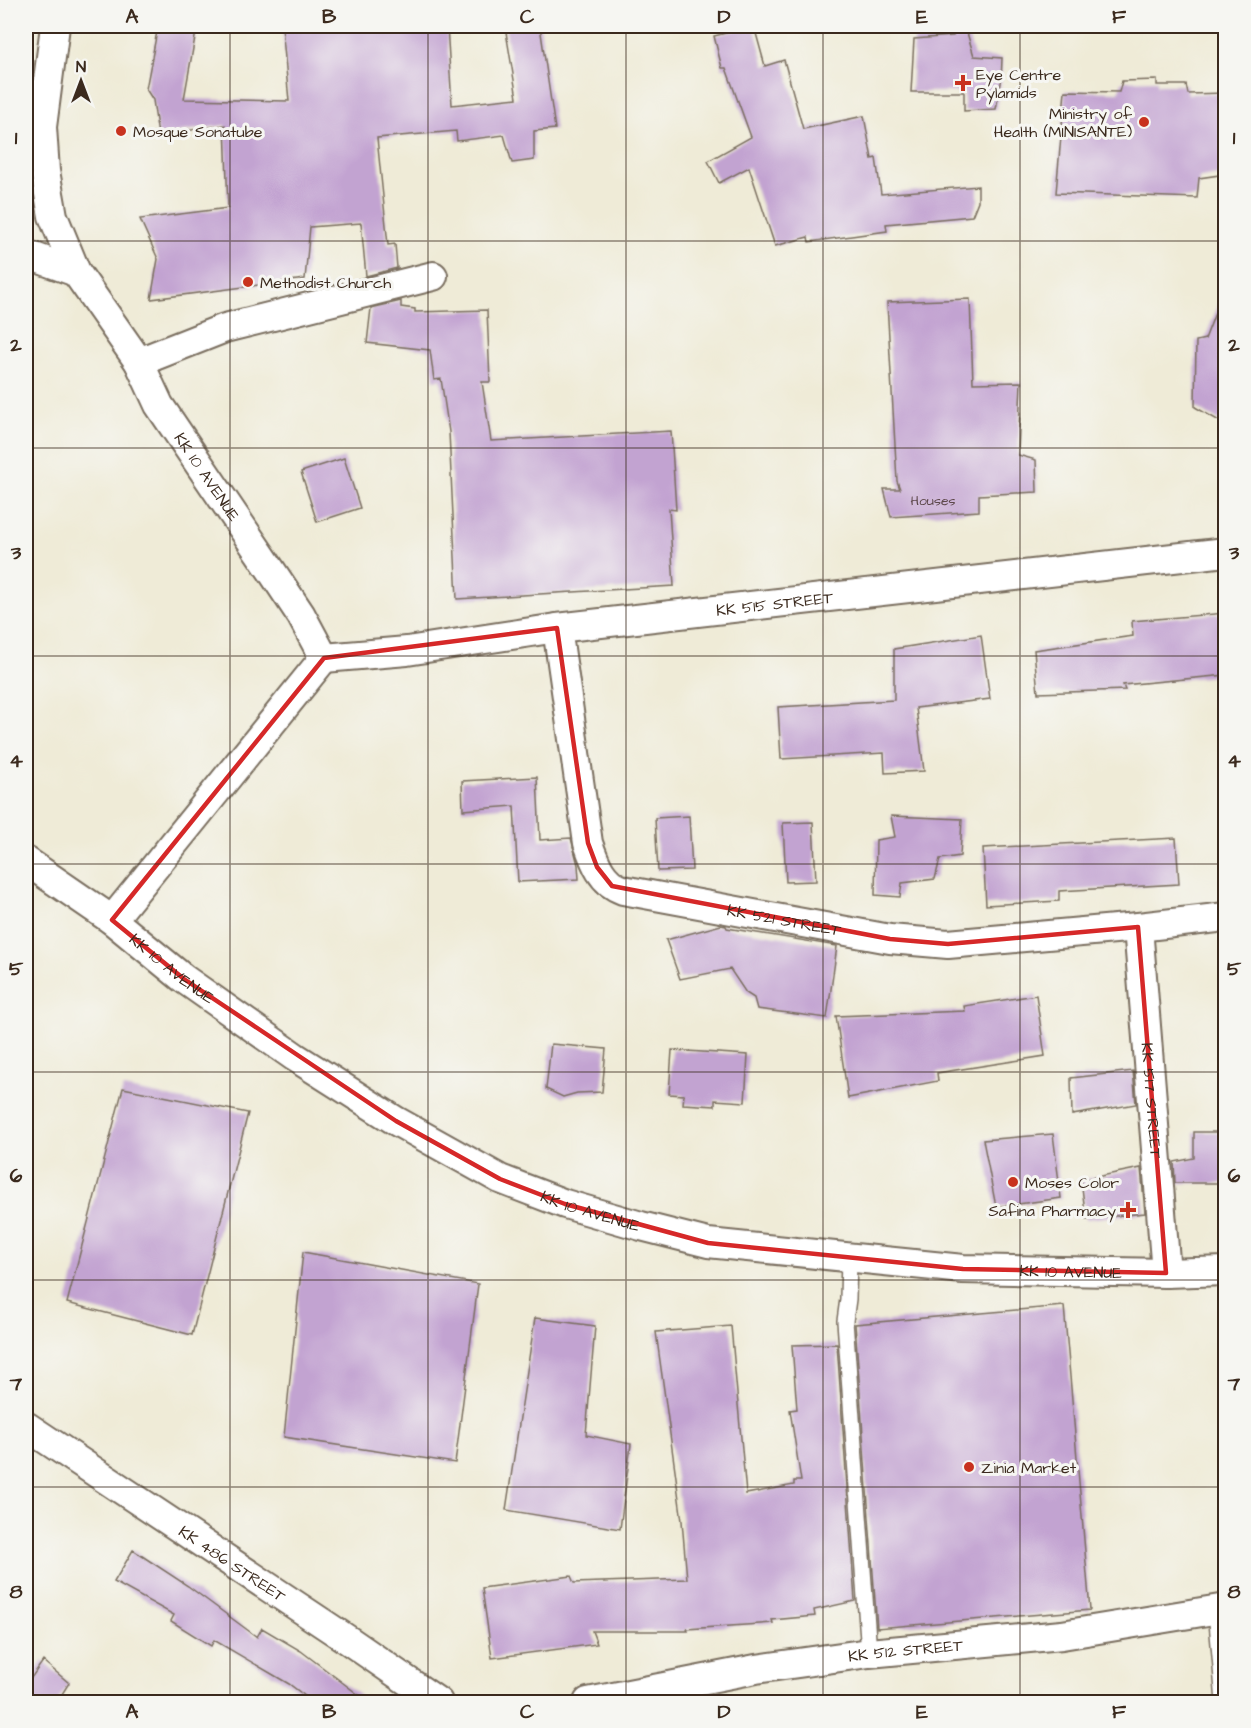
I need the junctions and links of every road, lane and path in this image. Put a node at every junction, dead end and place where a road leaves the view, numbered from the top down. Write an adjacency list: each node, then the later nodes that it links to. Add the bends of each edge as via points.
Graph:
1 (55, 26): 3 (street, KK 10 AVENUE, via 42,127 45,171 53,216)
2 (26, 254): 3 (street)
3 (76, 272): 5 (street, KK 10 AVENUE)
4 (434, 276): 5 (street, via 225,328)
5 (139, 362): 8 (street, KK 10 AVENUE, via 159,405 272,570)
6 (1226, 552): 7 (street, KK 515 STREET)
7 (557, 628): 8 (street, KK 515 STREET, via 407,651); 12 (street, KK 521 STREET, via 588,843 597,867 612,886 890,939 948,944)
8 (324, 658): 11 (street)
9 (26, 861): 11 (street, KK 10 AVENUE)
10 (1226, 917): 12 (street, KK 521 STREET)
11 (112, 920): 13 (street, KK 10 AVENUE, via 184,979 296,1057 500,1179 566,1204 708,1243)
12 (1138, 927): 15 (street, KK 517 STREET)
13 (849, 1257): 15 (street, KK 10 AVENUE, via 963,1269); 18 (lane, via 845,1322)
14 (1226, 1271): 15 (street, KK 10 AVENUE)
15 (1166, 1273)
16 (26, 1426): 19 (street, KK 486 STREET)
17 (1221, 1609): 18 (street, KK 512 STREET, via 1062,1635); 21 (lane)
18 (869, 1653): 20 (street, KK 512 STREET, via 756,1669)
19 (438, 1702)
20 (588, 1702)
21 (1224, 1702)

